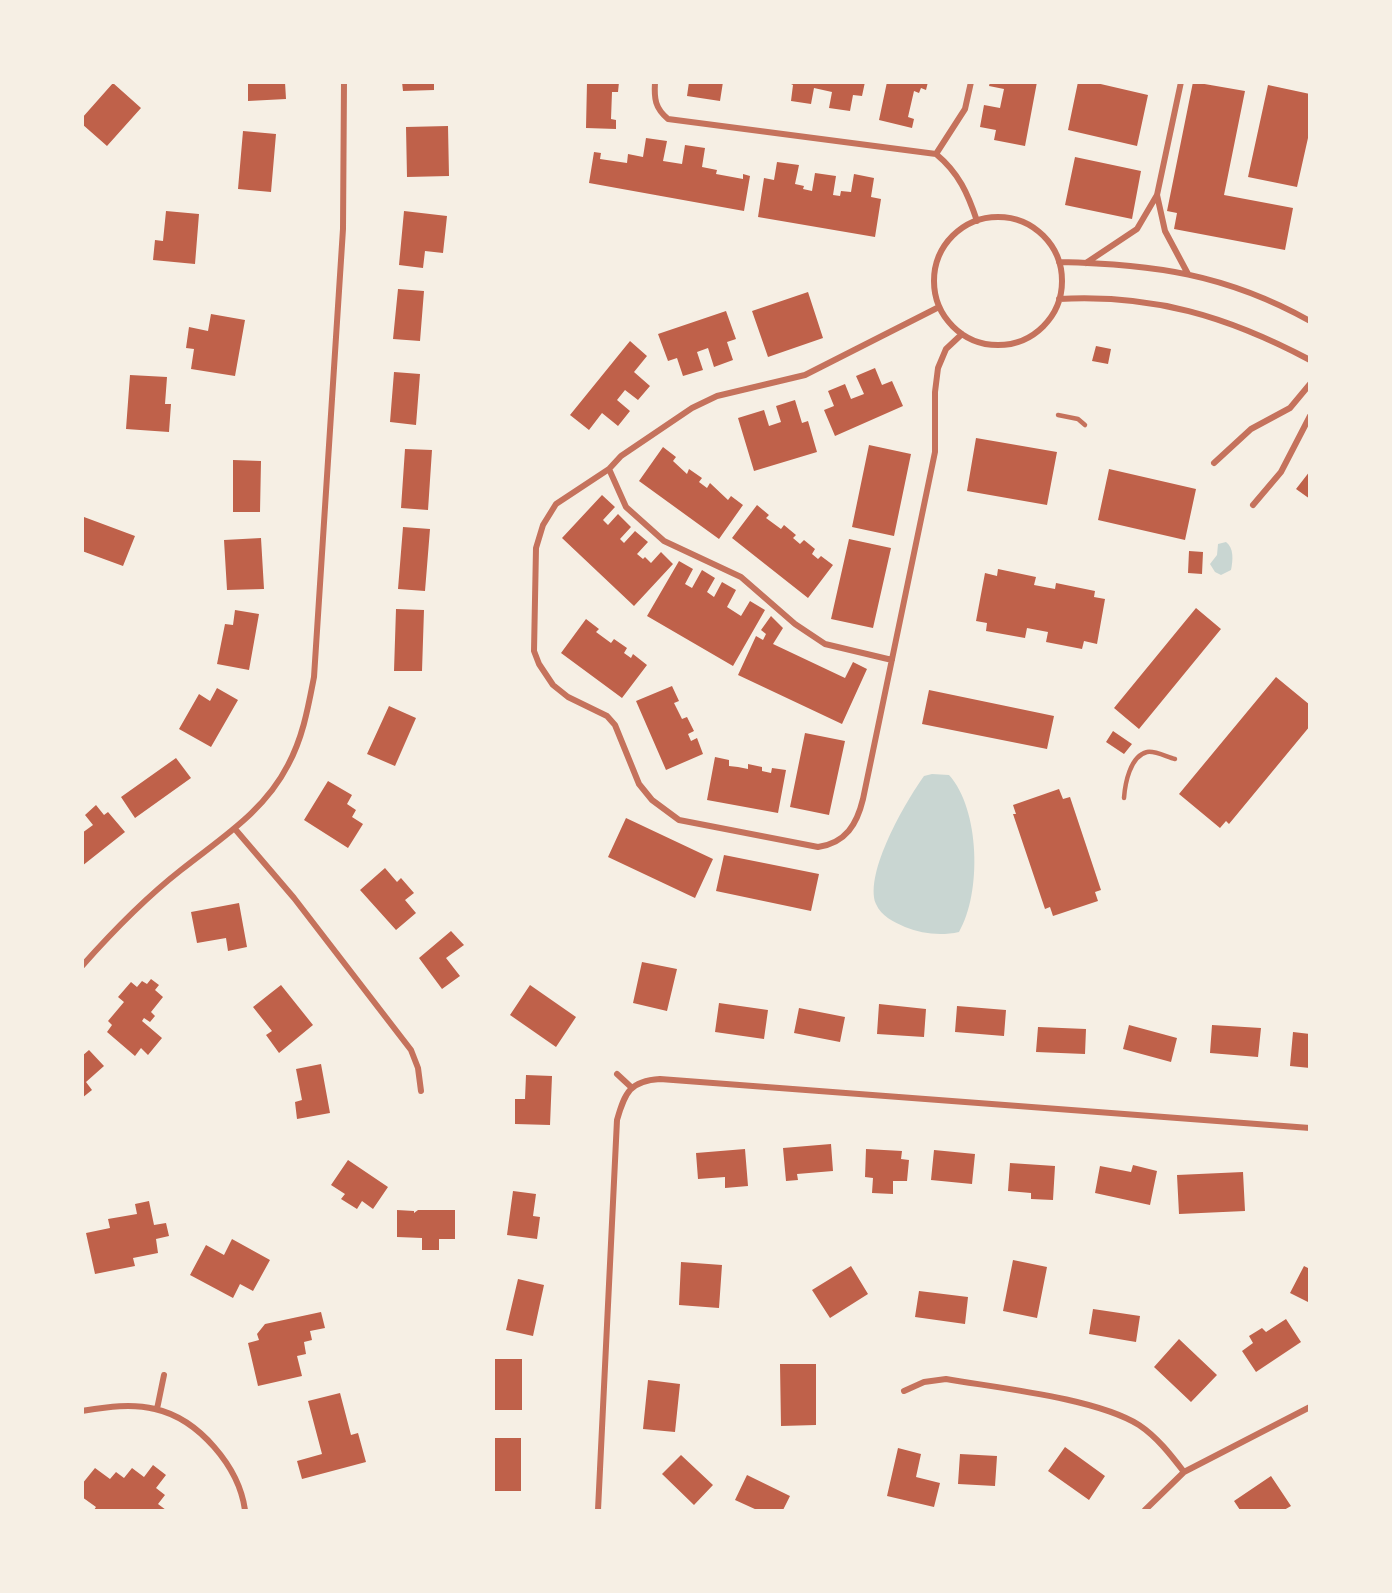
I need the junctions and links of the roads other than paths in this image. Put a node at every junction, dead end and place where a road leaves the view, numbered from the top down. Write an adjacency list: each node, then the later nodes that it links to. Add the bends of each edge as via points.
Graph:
1 (344, 82): 26 (street, via 343,229 314,677 303,730 288,766 266,799)
2 (655, 82): 5 (street, via 654,99 659,112 668,119)
3 (971, 82): 5 (street, via 965,109)
4 (1181, 82): 6 (street)
5 (936, 154): 7 (street, via 965,187)
6 (1157, 195): 9 (street, via 1137,229); 10 (street, via 1165,231)
7 (977, 221): 8 (street, via 1007,217 1025,223 1041,233); 12 (street, via 954,234 942,250 935,268 934,288)
8 (1059, 262): 9 (street); 11 (street)
9 (1086, 263): 10 (street, via 1144,266)
10 (1188, 274): 13 (street, via 1275,302)
11 (1059, 299): 14 (street, via 1045,324 1029,338 1008,345 986,344); 15 (street, via 1125,299 1170,305 1257,333)
12 (939, 307): 14 (street); 21 (street, via 805,375 717,396 692,408 621,456)
13 (1310, 321)
14 (962, 334): 23 (street, via 946,349 938,368 935,452)
15 (1310, 360)
16 (1310, 384): 20 (street, via 1290,408 1251,429)
17 (1058, 415): 19 (lane)
18 (1310, 416): 22 (street, via 1281,472)
19 (1085, 424)
20 (1214, 463)
21 (609, 469): 23 (street, via 626,507 664,542 741,577 795,624 825,644); 23 (street, via 556,504 543,525 537,548 534,651 553,685 607,716 615,725 639,784 678,820 818,847 844,837 859,815)
22 (1252, 506)
23 (892, 660)
24 (1175, 759): 25 (lane, via 1147,752 1140,756 1128,773)
25 (1124, 798)
26 (235, 830): 27 (street, via 128,915); 30 (street, via 294,898 411,1050)
27 (82, 966)
28 (617, 1074): 29 (street)
29 (631, 1087): 31 (street, via 642,1080 660,1079); 39 (street, via 617,1120)
30 (421, 1091)
31 (1310, 1128)
32 (164, 1375): 35 (street)
33 (904, 1391): 37 (street, via 924,1382 946,1379 1101,1409 1139,1425 1155,1437)
34 (1310, 1407): 37 (street)
35 (158, 1409): 36 (street, via 125,1405); 38 (street, via 189,1426 226,1461)
36 (82, 1411)
37 (1184, 1472): 40 (street)
38 (245, 1510)
39 (598, 1510)
40 (1145, 1510)

